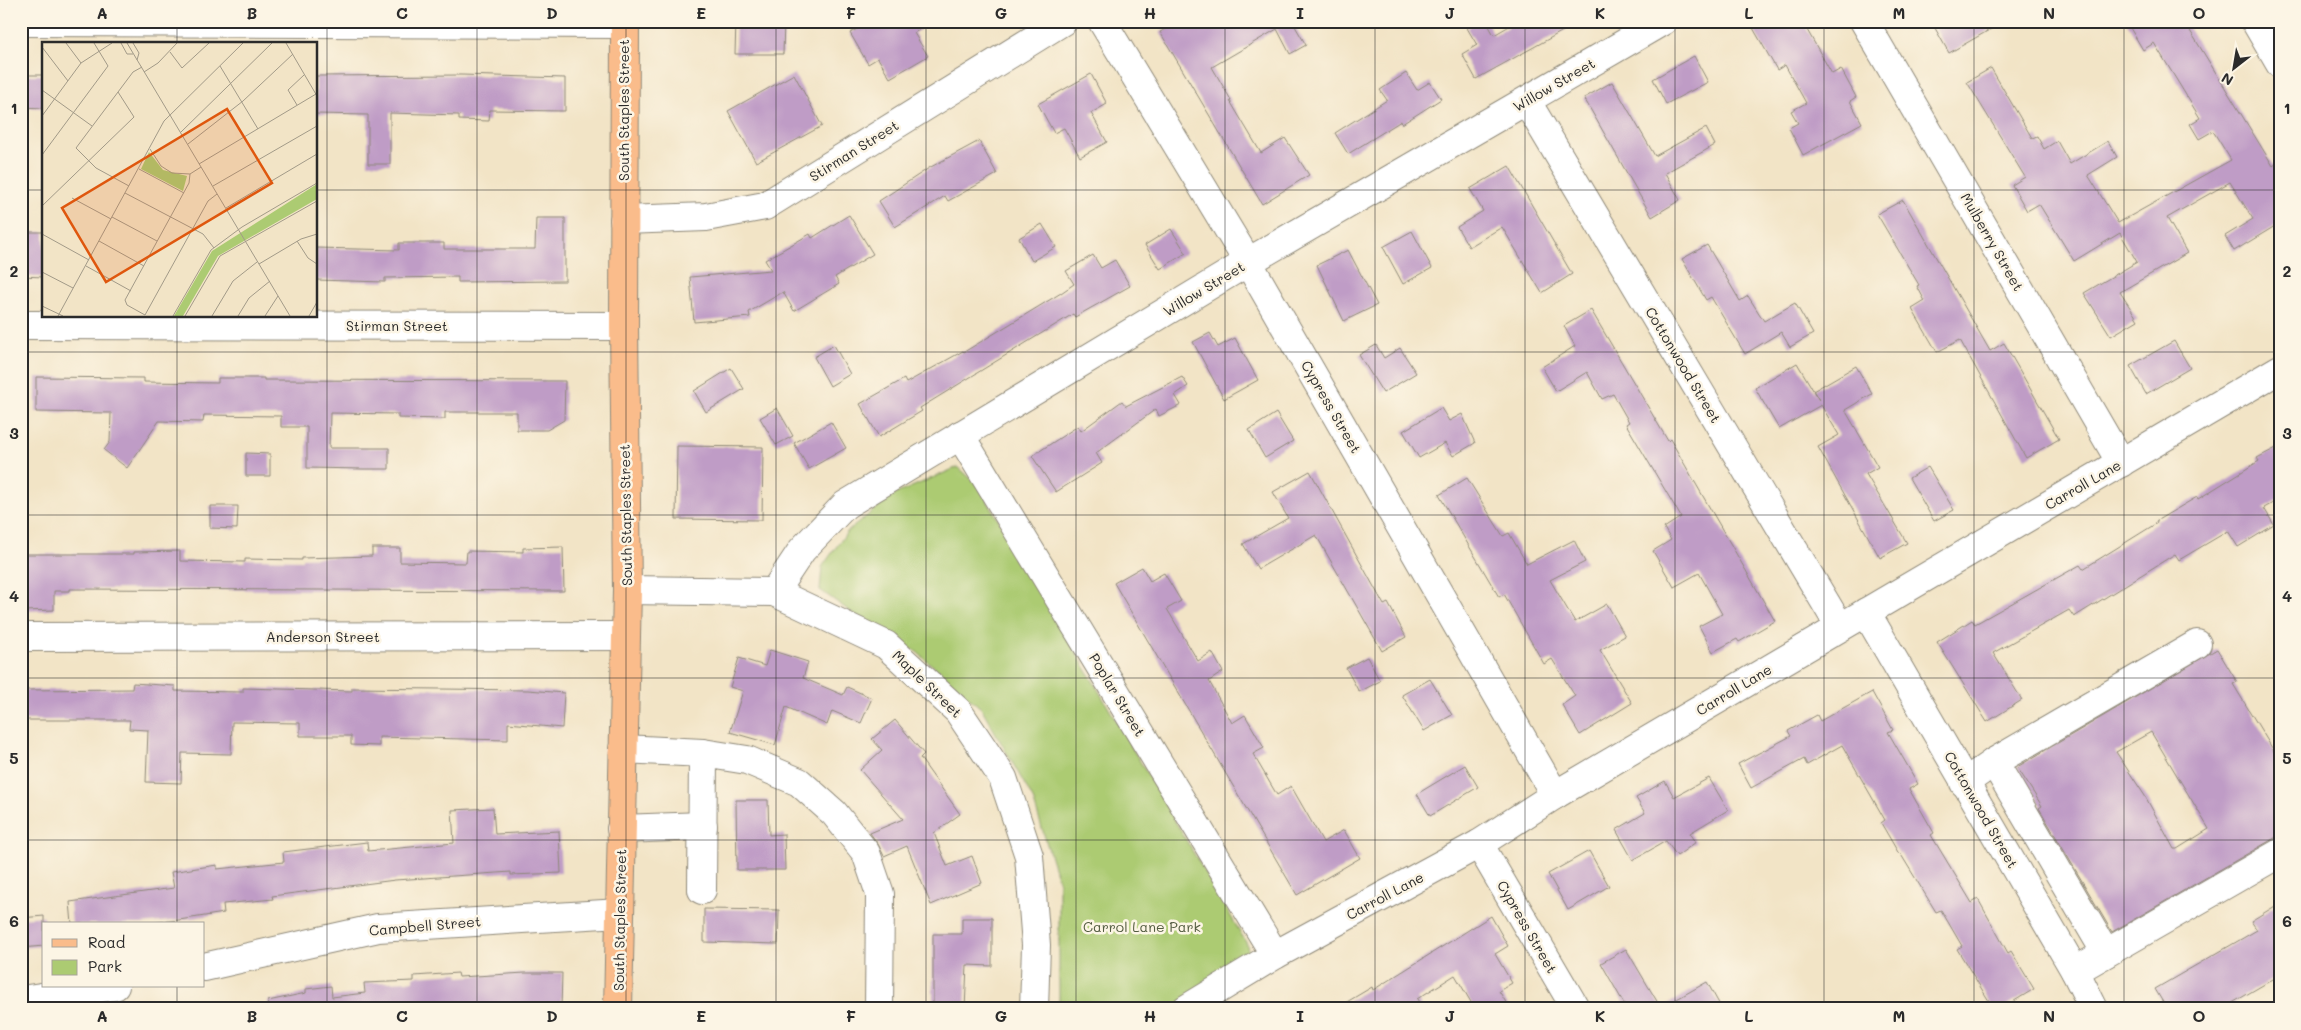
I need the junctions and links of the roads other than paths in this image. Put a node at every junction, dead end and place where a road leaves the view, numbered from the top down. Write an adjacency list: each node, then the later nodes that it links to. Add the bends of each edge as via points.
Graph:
1 (1063, 21): 10 (street, Stirman Street, via 765,206 706,217)
2 (1102, 21): 11 (street, Cypress Street)
3 (1663, 21): 9 (street, Willow Street)
4 (1864, 21): 16 (street, Mulberry Street)
5 (2255, 21): 8 (street)
6 (21, 22): 7 (street)
7 (624, 22): 10 (main road, South Staples Street)
8 (2280, 64)
9 (1527, 102): 11 (street, Willow Street); 20 (street, Cottonwood Street)
10 (624, 220): 13 (main road, South Staples Street)
11 (1248, 262): 15 (street, Willow Street); 28 (street, Cypress Street)
12 (21, 325): 13 (street, Stirman Street)
13 (624, 326): 17 (main road, South Staples Street)
14 (2280, 369): 16 (street, Carroll Lane)
15 (960, 435): 18 (street, Willow Street, via 845,506 802,550); 36 (street, Poplar Street)
16 (2121, 463): 19 (street, Carroll Lane)
17 (627, 590): 18 (street, Maple Street); 21 (main road, South Staples Street)
18 (774, 592): 43 (street, Maple Street, via 886,645 958,711 1003,778 1029,856 1036,945)
19 (1866, 612): 20 (street, Carroll Lane); 27 (street, Cottonwood Street)
20 (1840, 628): 28 (street, Carroll Lane)
21 (625, 636): 22 (street, Anderson Street); 24 (main road, South Staples Street)
22 (21, 637)
23 (2197, 644): 26 (street)
24 (623, 749): 25 (street); 30 (main road, South Staples Street)
25 (703, 753): 29 (street); 42 (street, via 747,760 799,782 834,813 866,854 880,894)
26 (1994, 762): 27 (street); 35 (street)
27 (1964, 783): 38 (street, Cottonwood Street)
28 (1555, 795): 31 (street, Carroll Lane)
29 (702, 826): 30 (street); 33 (street)
30 (622, 829): 34 (main road, South Staples Street)
31 (1479, 844): 36 (street, Carroll Lane); 45 (street, Cypress Street)
32 (2280, 853): 35 (street)
33 (702, 890)
34 (620, 913): 37 (street, Campbell Street, via 378,928); 41 (main road, South Staples Street)
35 (2106, 953): 38 (street)
36 (1275, 955): 44 (street, Carroll Lane)
37 (205, 966)
38 (2076, 971): 46 (street, Cottonwood Street)
39 (102, 988): 40 (street)
40 (21, 1000)
41 (618, 1009)
42 (878, 1009)
43 (1034, 1009)
44 (1186, 1009)
45 (1576, 1009)
46 (2094, 1009)

